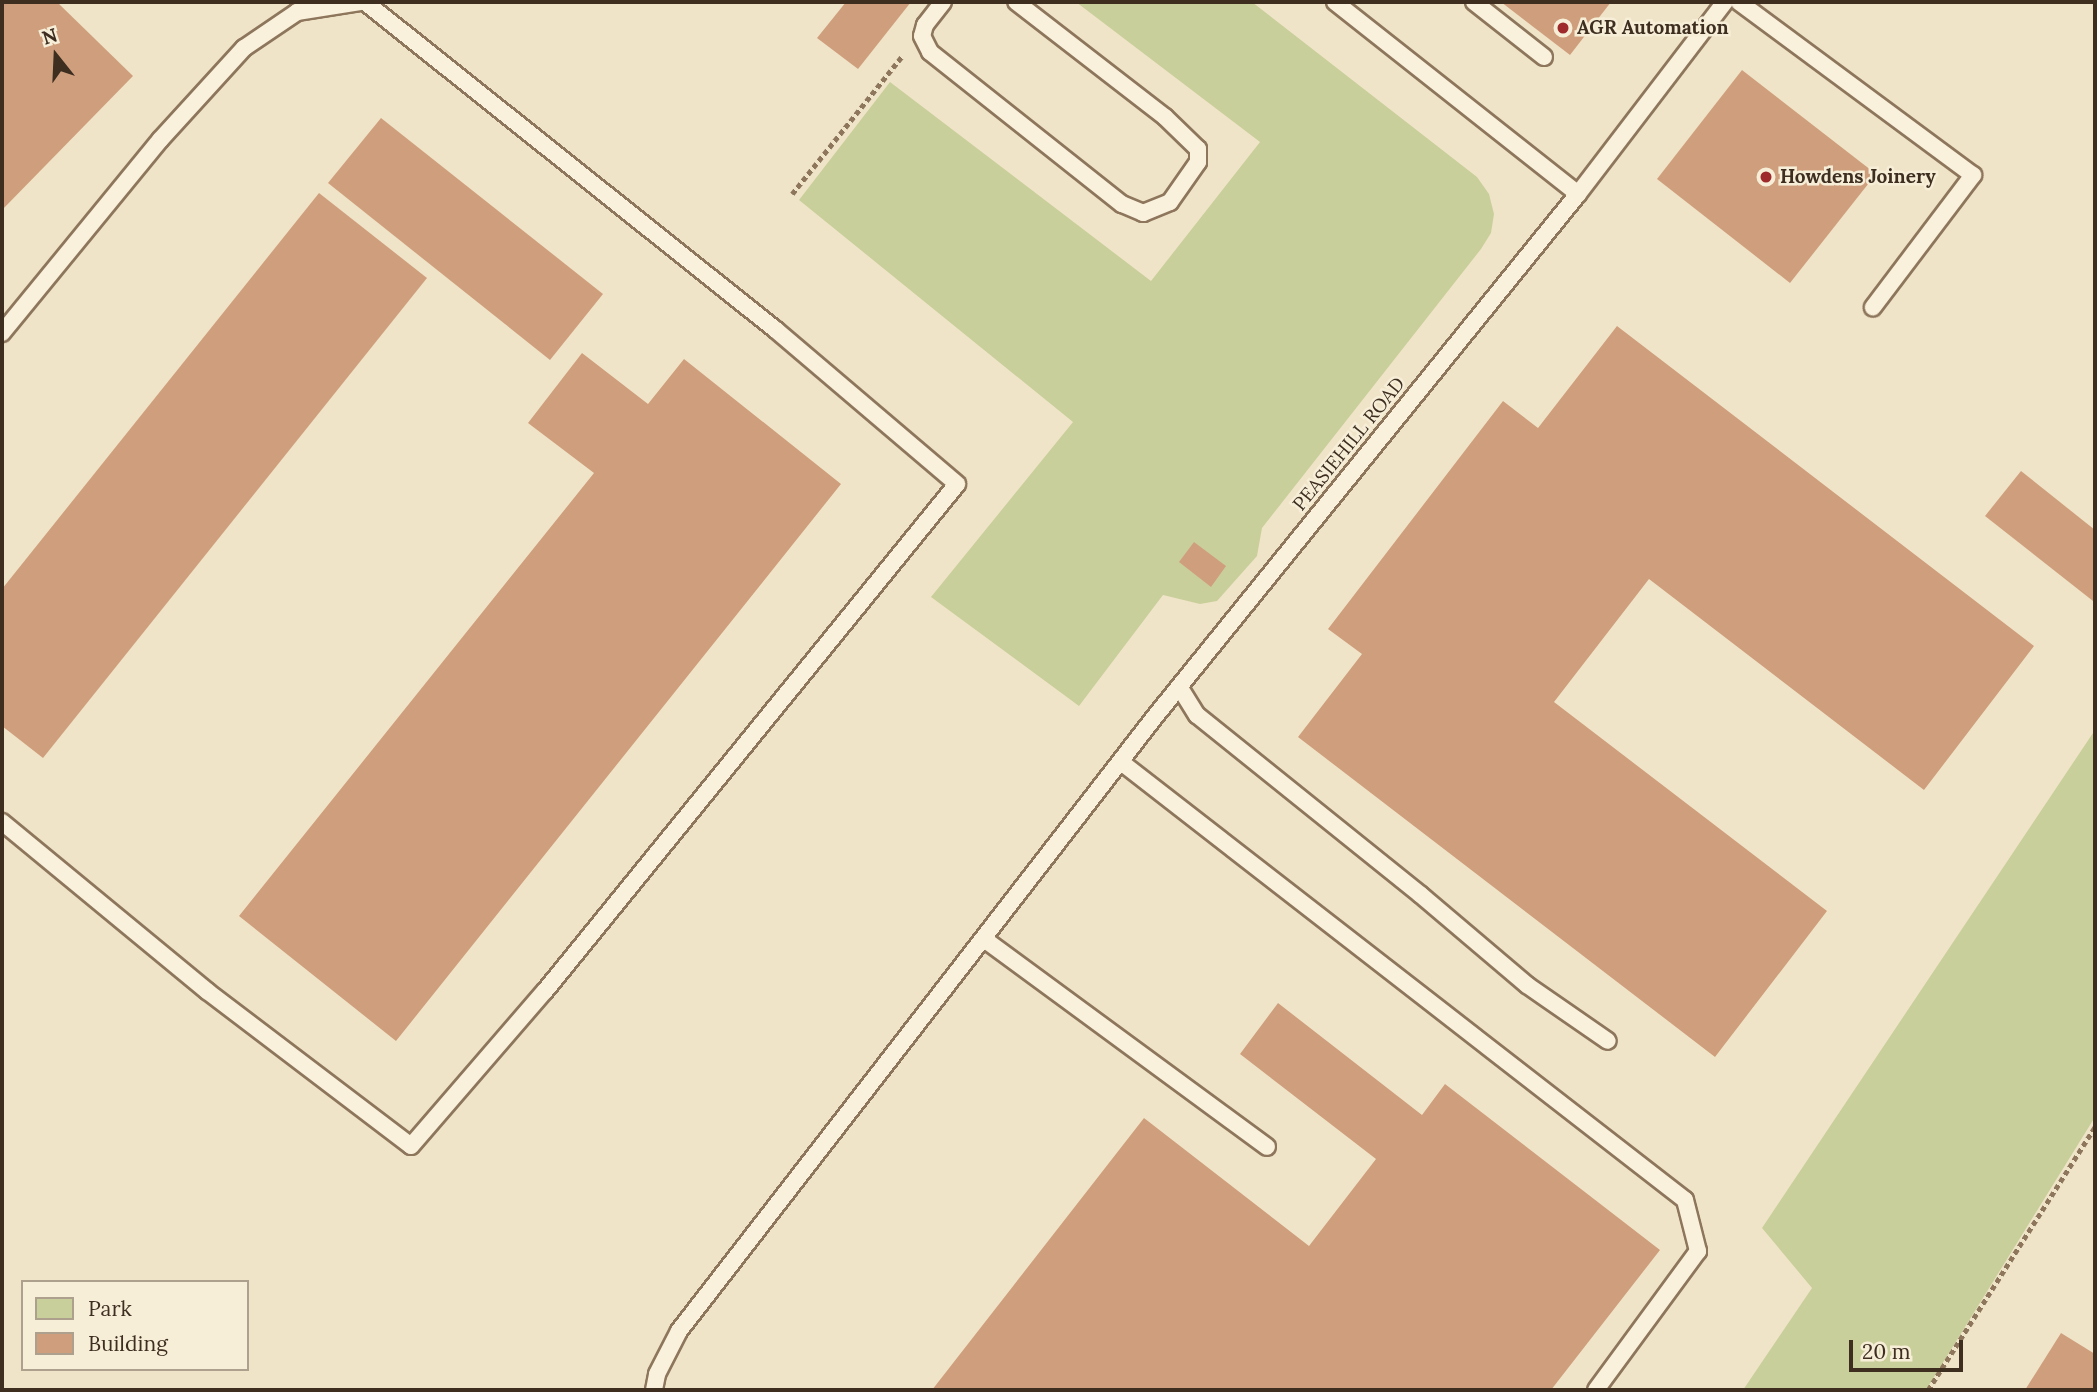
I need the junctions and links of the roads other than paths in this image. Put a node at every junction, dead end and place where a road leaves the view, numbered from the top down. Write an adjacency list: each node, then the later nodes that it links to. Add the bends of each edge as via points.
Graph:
1 (362, 2): 11 (lane, via 297,12 244,48 160,140); 14 (lane, via 776,330 957,484 545,991 411,1146 207,992)
2 (943, 2): 3 (lane, via 922,36 930,52 1122,204 1143,213 1170,202 1198,162 1198,149 1165,117)
3 (1016, 2)
4 (1335, 2): 9 (lane)
5 (1474, 2): 8 (lane)
6 (1725, 2): 9 (lane, PEASIEHILL ROAD)
7 (1738, 2): 10 (lane, via 1973,175)
8 (1544, 57)
9 (1578, 194): 12 (lane, PEASIEHILL ROAD)
10 (1873, 307)
11 (2, 333)
12 (1180, 688): 13 (lane, PEASIEHILL ROAD); 16 (lane, via 1197,715 1527,985)
13 (1121, 762): 15 (lane, PEASIEHILL ROAD); 19 (lane, via 1685,1200 1698,1251)
14 (2, 822)
15 (984, 939): 17 (lane); 18 (lane, PEASIEHILL ROAD, via 679,1331)
16 (1608, 1041)
17 (1267, 1147)
18 (654, 1390)
19 (1596, 1390)

